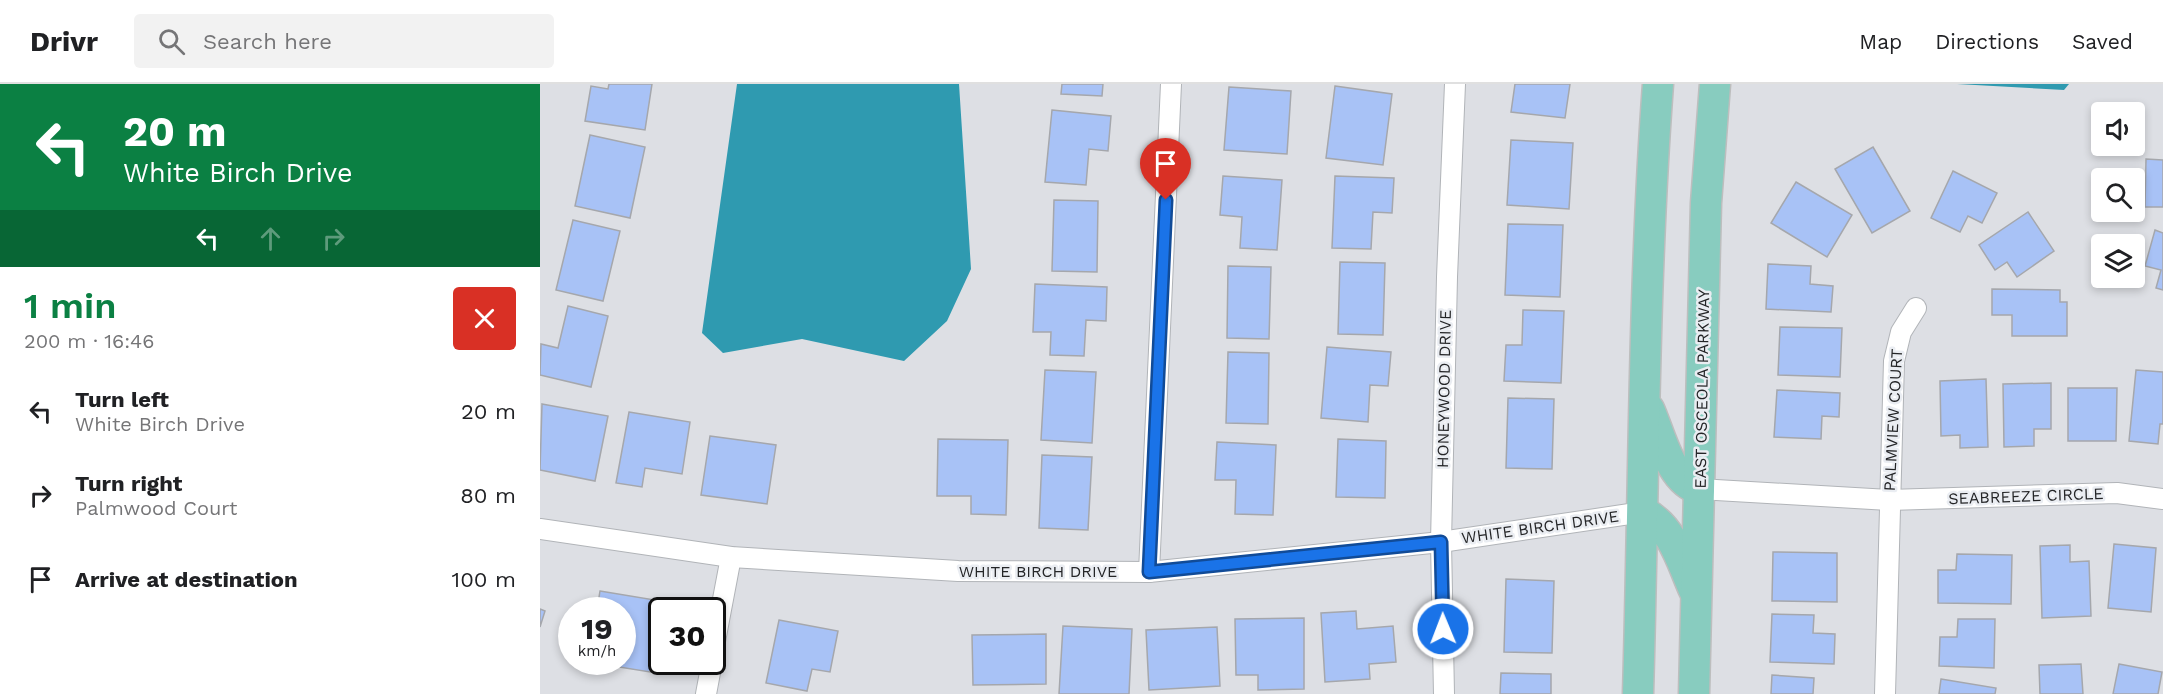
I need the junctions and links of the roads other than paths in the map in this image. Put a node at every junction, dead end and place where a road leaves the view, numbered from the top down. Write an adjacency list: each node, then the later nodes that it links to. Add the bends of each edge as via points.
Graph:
1 (1171, 84): 14 (street)
2 (1455, 84): 12 (street, HONEYWOOD DRIVE)
3 (1658, 84): 6 (main road)
4 (1715, 84): 7 (main road, EAST OSCEOLA PARKWAY, via 1706,215)
5 (1916, 309): 9 (street, PALMVIEW COURT, via 1901,332 1894,361)
6 (1644, 398): 7 (main road, via 1675,468 1690,486); 10 (main road)
7 (1699, 489): 9 (street, SEABREEZE CIRCLE); 16 (main road, EAST OSCEOLA PARKWAY)
8 (2163, 499): 9 (street, SEABREEZE CIRCLE, via 2117,493)
9 (1888, 500): 22 (street)
10 (1643, 512): 12 (street, WHITE BIRCH DRIVE); 16 (main road, via 1658,519 1669,534); 20 (main road)
11 (540, 529): 13 (street, WHITE BIRCH DRIVE)
12 (1441, 542): 14 (street, WHITE BIRCH DRIVE); 19 (street, HONEYWOOD DRIVE)
13 (731, 557): 14 (street, WHITE BIRCH DRIVE, via 958,571); 15 (street)
14 (1149, 572)
15 (724, 597)
16 (1698, 599): 21 (main road, EAST OSCEOLA PARKWAY)
17 (709, 675): 18 (street)
18 (706, 694)
19 (1444, 694)
20 (1638, 694)
21 (1694, 694)
22 (1885, 694)

